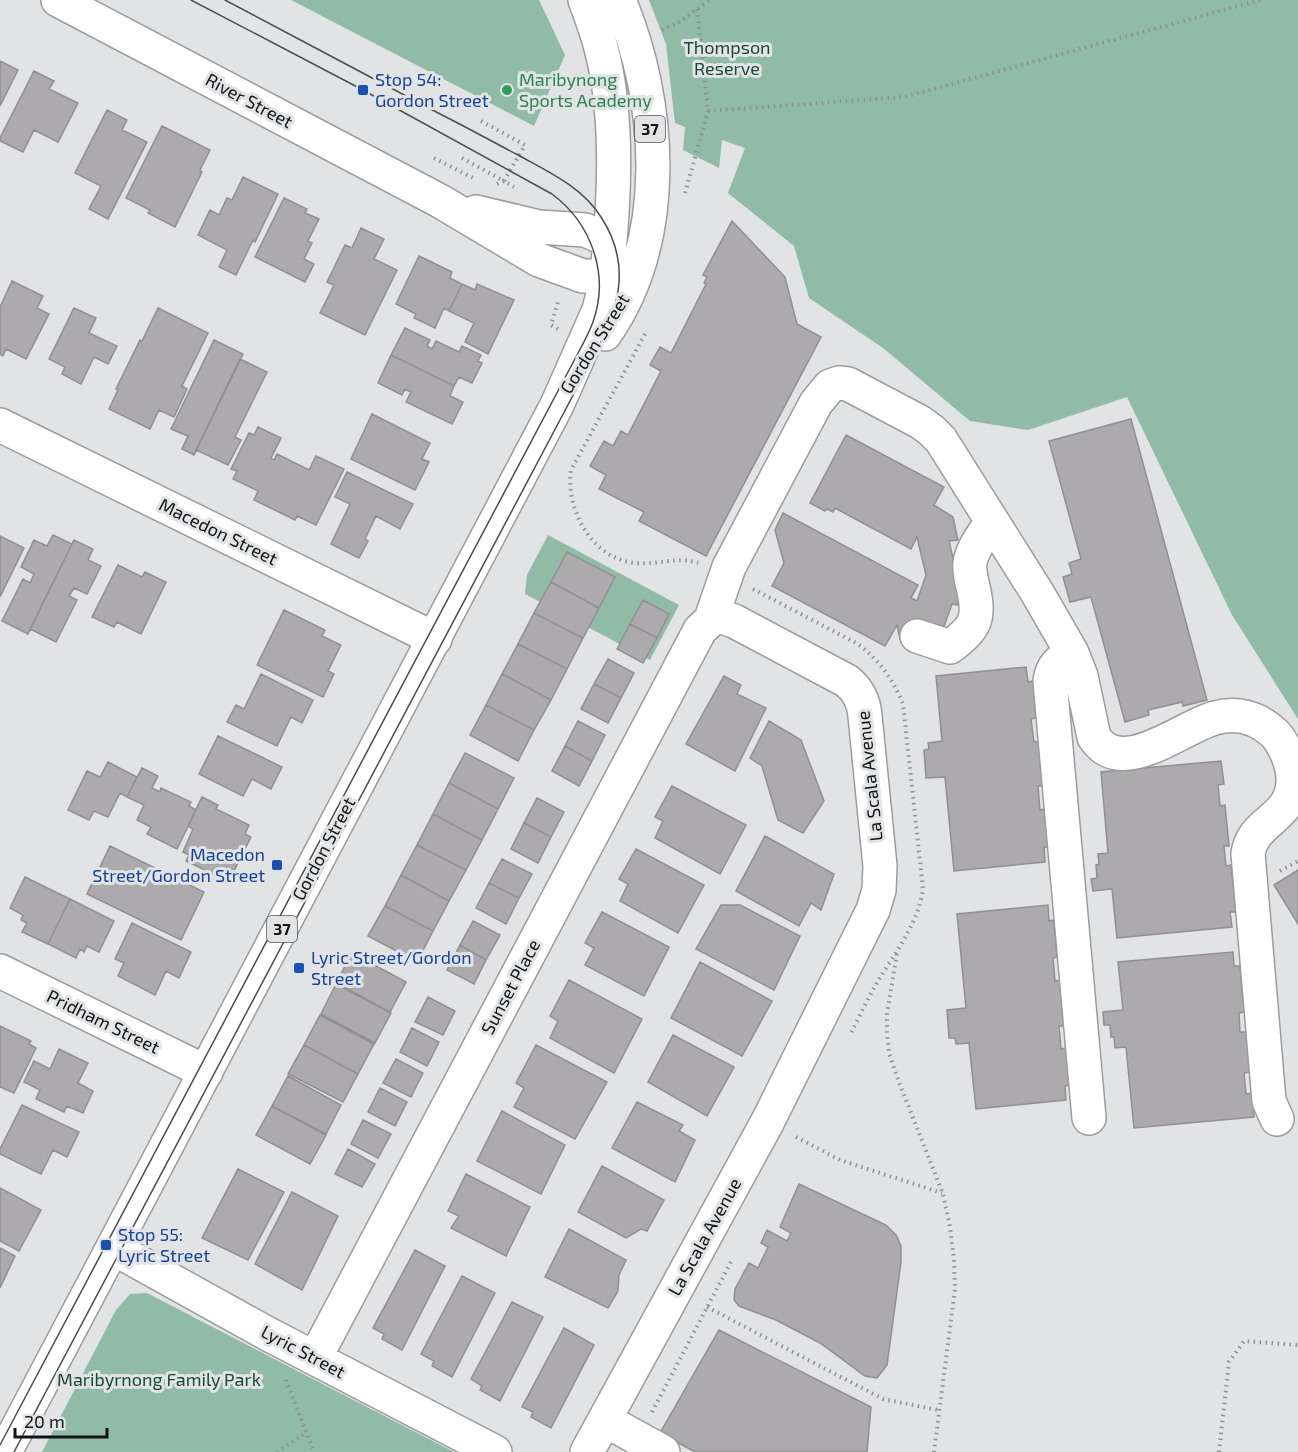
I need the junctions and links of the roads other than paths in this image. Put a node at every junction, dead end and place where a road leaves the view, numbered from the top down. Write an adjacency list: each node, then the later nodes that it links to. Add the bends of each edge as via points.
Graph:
1 (58, 0): 4 (street, River Street)
2 (585, 0): 5 (street, 37, via 602,49 610,105 613,177)
3 (619, 0): 6 (street, Gordon Street / 37, via 645,85 652,155 647,227)
4 (440, 201): 5 (street, River Street, via 529,226 585,230); 6 (street, River Street, via 539,260 583,276)
5 (609, 240): 6 (street, 37)
6 (627, 269): 11 (street, Gordon Street / 37, via 599,310 557,405)
7 (0, 425): 11 (street, Macedon Street)
8 (992, 521): 9 (street, via 931,430 860,389 839,383 826,390 816,403 726,575); 10 (street, via 970,560 976,619 952,660); 12 (street)
9 (711, 619): 18 (street, Sunset Place, via 697,636); 19 (street, La Scala Avenue, via 722,617 746,626 857,690 866,716 879,890 873,910 768,1121)
10 (917, 636)
11 (435, 639): 14 (street, Gordon Street / 37)
12 (1072, 652): 15 (street, via 1058,662 1050,681); 16 (street, via 1094,737 1108,750 1123,753 1144,749 1211,719 1239,716 1265,726 1285,751 1293,779 1289,798 1284,808 1256,834 1248,854 1269,1101)
13 (0, 971): 14 (street, Pridham Street)
14 (206, 1072): 17 (street, Gordon Street / 37)
15 (1089, 1118)
16 (1277, 1119)
17 (113, 1248): 18 (street, Lyric Street); 21 (street, Gordon Street / 37)
18 (315, 1358): 22 (street, Lyric Street)
19 (605, 1420): 20 (street); 23 (street, La Scala Avenue)
20 (651, 1445)
21 (5, 1452)
22 (495, 1452)
23 (587, 1452)

